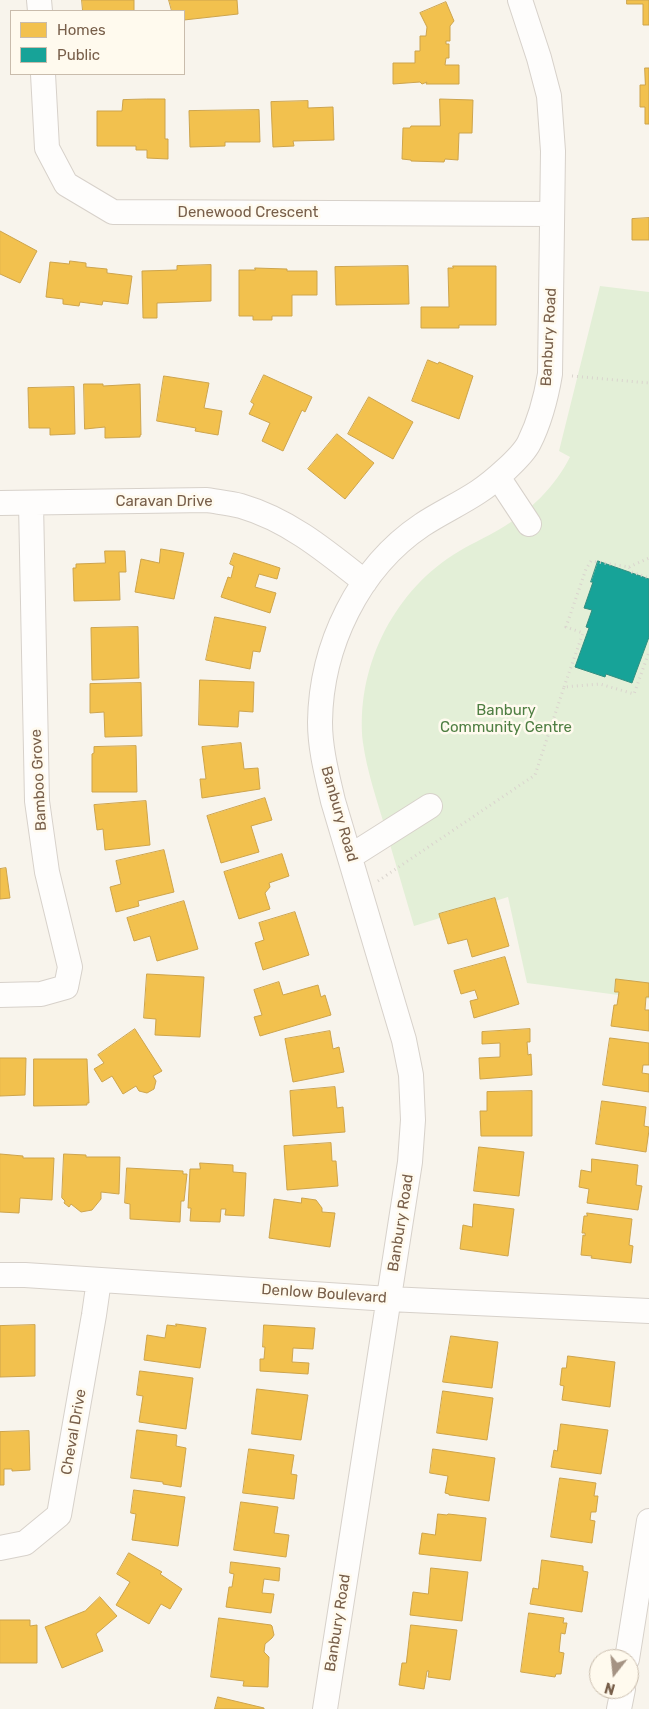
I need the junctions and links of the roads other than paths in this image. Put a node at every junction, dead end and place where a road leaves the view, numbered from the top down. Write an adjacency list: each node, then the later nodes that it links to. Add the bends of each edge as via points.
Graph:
1 (520, 0): 3 (street, Banbury Road, via 549,96 553,151)
2 (43, 75): 3 (street, Denewood Crescent, via 47,148 66,184 113,212)
3 (552, 214): 4 (street, Banbury Road, via 550,374 544,404 528,444)
4 (498, 477): 7 (street); 8 (street, Banbury Road, via 479,492 422,525 387,554)
5 (0, 503): 6 (street, Caravan Drive)
6 (31, 503): 8 (street, Caravan Drive, via 206,500 239,505 270,516 299,532); 11 (street, Bamboo Grove, via 37,801 47,872 70,966 66,987 41,994)
7 (529, 524)
8 (365, 582): 10 (street, Banbury Road, via 348,608 331,651 320,723 333,801)
9 (430, 806): 10 (street)
10 (351, 856): 14 (street, Banbury Road, via 397,1012 411,1075 413,1120 410,1162)
11 (0, 995)
12 (0, 1275): 13 (street, Denlow Boulevard)
13 (99, 1280): 14 (street, Denlow Boulevard); 17 (street, Cheval Drive, via 59,1515 25,1543)
14 (389, 1299): 15 (street, Denlow Boulevard); 19 (street, Banbury Road)
15 (649, 1311)
16 (649, 1521): 18 (street)
17 (0, 1548)
18 (629, 1649)
19 (325, 1709)

